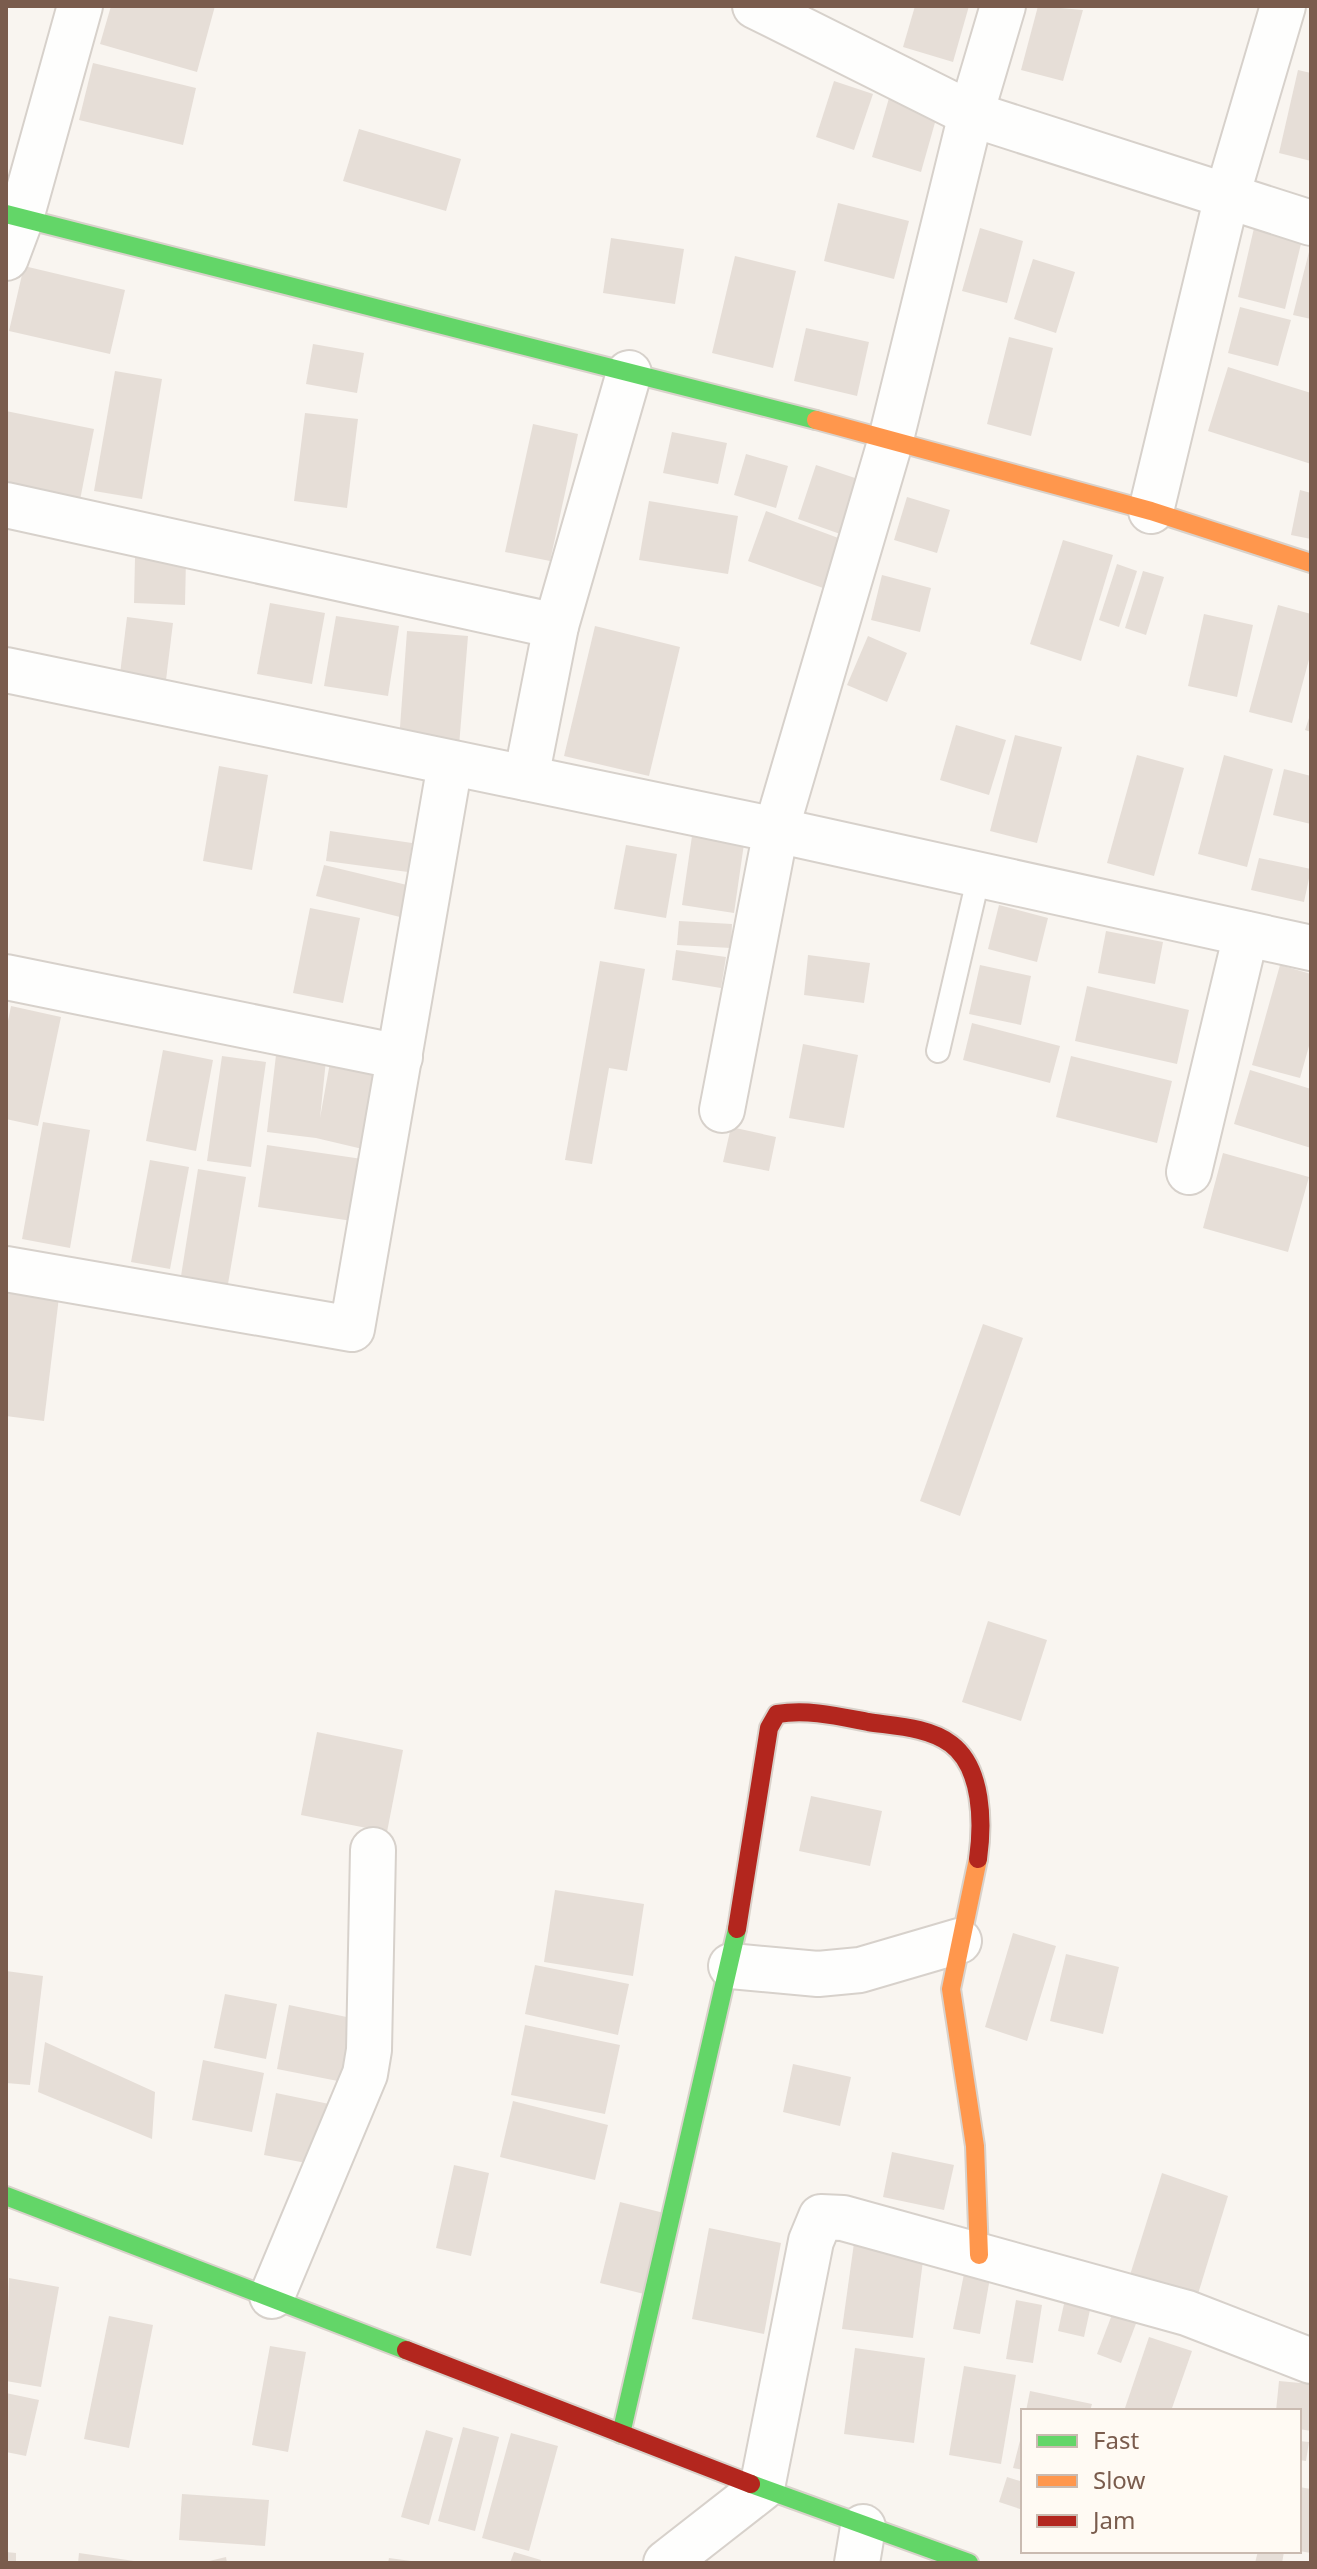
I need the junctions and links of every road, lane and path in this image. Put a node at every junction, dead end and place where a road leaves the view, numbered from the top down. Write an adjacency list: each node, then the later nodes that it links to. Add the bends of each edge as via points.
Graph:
1 (80, 6): 8 (street)
2 (755, 6): 5 (street)
3 (1003, 6): 5 (street)
4 (1283, 6): 6 (street)
5 (971, 114): 6 (street); 10 (street)
6 (1227, 196): 7 (street); 12 (street)
7 (1311, 223)
8 (11, 230): 9 (street)
9 (629, 373): 10 (street); 14 (street)
10 (891, 439): 12 (street); 18 (street)
11 (6, 505): 14 (street)
12 (1151, 511): 13 (street)
13 (1311, 563)
14 (556, 626): 17 (street)
15 (6, 670): 16 (street)
16 (450, 764): 17 (street); 24 (street)
17 (526, 778): 18 (street)
18 (776, 830): 19 (street); 25 (street)
19 (979, 875): 20 (street); 23 (lane)
20 (1246, 934): 21 (street); 26 (street)
21 (1311, 948)
22 (6, 977): 24 (street)
23 (938, 1051)
24 (400, 1057): 27 (street, via 352,1329)
25 (722, 1110)
26 (1189, 1172)
27 (6, 1269)
28 (373, 1850): 33 (street, via 365,2074)
29 (959, 1941): 30 (street, via 860,1970 818,1974); 30 (street, via 979,1855 979,1799 969,1767 951,1744 918,1730 800,1710 777,1714 769,1728); 32 (street, via 951,1989 975,2146)
30 (731, 1966): 35 (street)
31 (6, 2196): 33 (street)
32 (979, 2255): 34 (street, via 1187,2313); 36 (street, via 843,2218 821,2217 811,2241)
33 (272, 2296): 35 (street)
34 (1311, 2361)
35 (621, 2434): 36 (street)
36 (762, 2488): 37 (street); 38 (street)
37 (860, 2545): 39 (street)
38 (666, 2563)
39 (969, 2563)

